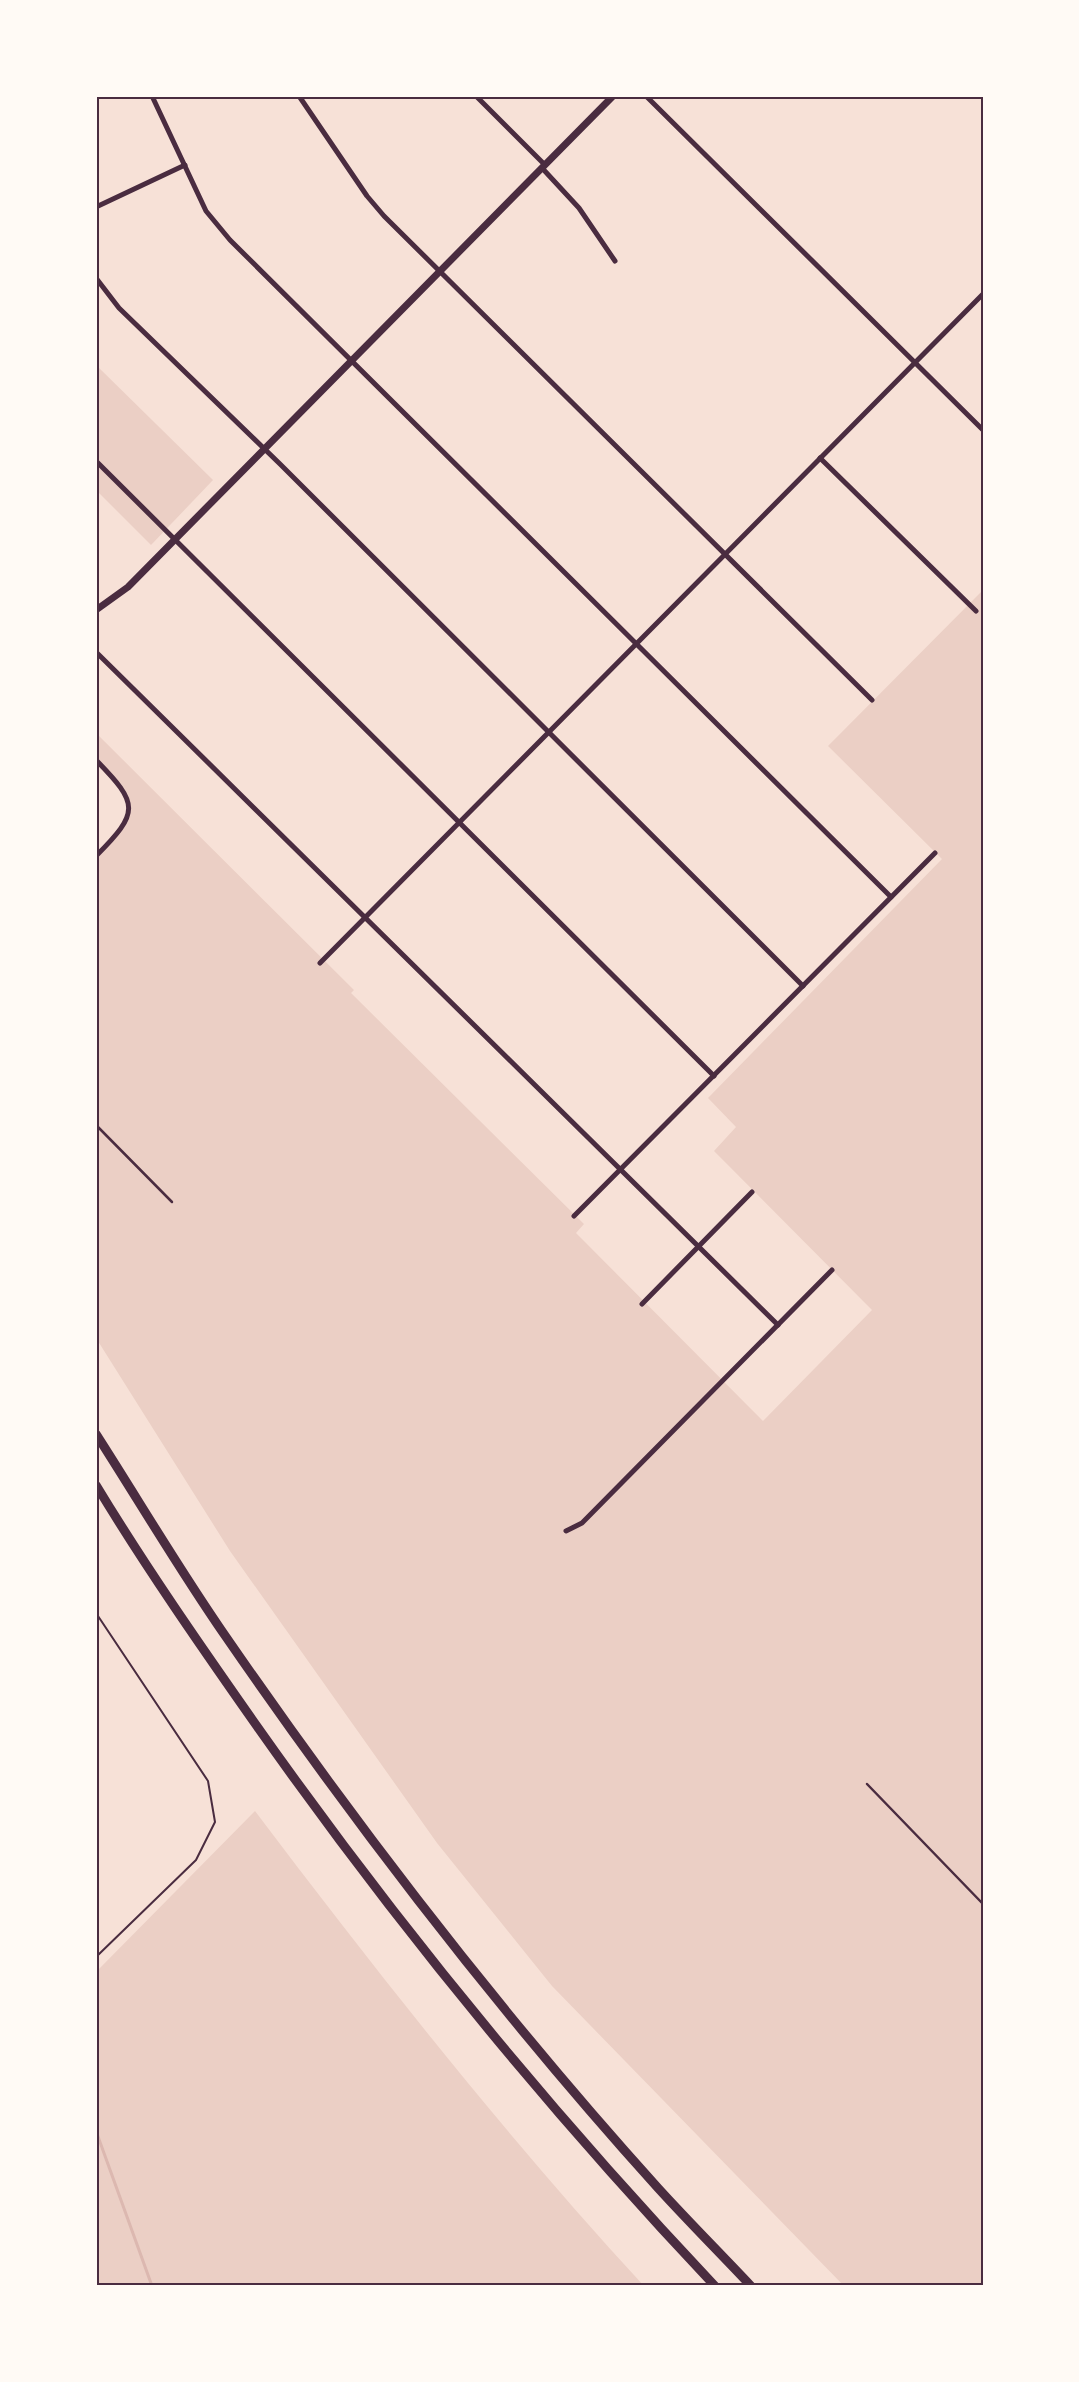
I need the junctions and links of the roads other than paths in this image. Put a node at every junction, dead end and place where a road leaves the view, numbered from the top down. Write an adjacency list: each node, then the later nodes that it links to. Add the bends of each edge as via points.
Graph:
1 (152, 96): 6 (street)
2 (299, 96): 10 (street, via 366,196)
3 (476, 96): 7 (street)
4 (613, 96): 7 (main road)
5 (646, 96): 14 (street)
6 (185, 165): 8 (street); 13 (street, via 206,211 230,240)
7 (543, 167): 9 (street, via 579,208); 10 (main road)
8 (96, 207)
9 (615, 260)
10 (440, 271): 13 (main road); 20 (street)
11 (96, 278): 16 (street, via 119,308)
12 (983, 294): 14 (street)
13 (352, 361): 16 (main road); 23 (street)
14 (915, 362): 15 (street); 17 (street)
15 (983, 430)
16 (264, 449): 19 (main road); 26 (street)
17 (820, 458): 20 (street); 22 (street)
18 (96, 461): 19 (street)
19 (175, 540): 21 (main road, via 128,587); 28 (street)
20 (724, 555): 23 (street); 25 (street)
21 (96, 610)
22 (976, 611)
23 (636, 644): 26 (street); 31 (street)
24 (96, 652): 32 (street)
25 (872, 700)
26 (549, 731): 28 (street); 34 (street)
27 (96, 760): 29 (street, via 120,785 129,805 125,824)
28 (459, 822): 32 (street); 35 (street)
29 (98, 852)
30 (935, 853): 31 (street)
31 (891, 897): 34 (street)
32 (365, 917): 33 (street); 37 (street)
33 (320, 963)
34 (803, 986): 35 (street)
35 (714, 1076): 37 (street)
36 (96, 1125): 39 (lane)
37 (620, 1170): 40 (street); 41 (street)
38 (752, 1192): 41 (street)
39 (172, 1202)
40 (574, 1216)
41 (698, 1247): 43 (street); 44 (street)
42 (832, 1270): 44 (street)
43 (642, 1304)
44 (778, 1325): 47 (street, via 582,1523)
45 (96, 1434): 51 (highway, via 223,1633 331,1786 411,1891 585,2104 658,2188)
46 (96, 1485): 50 (highway, via 204,1650 320,1816 437,1967 582,2141)
47 (566, 1531)
48 (867, 1784): 49 (lane)
49 (983, 1904)
50 (715, 2286)
51 (751, 2286)

